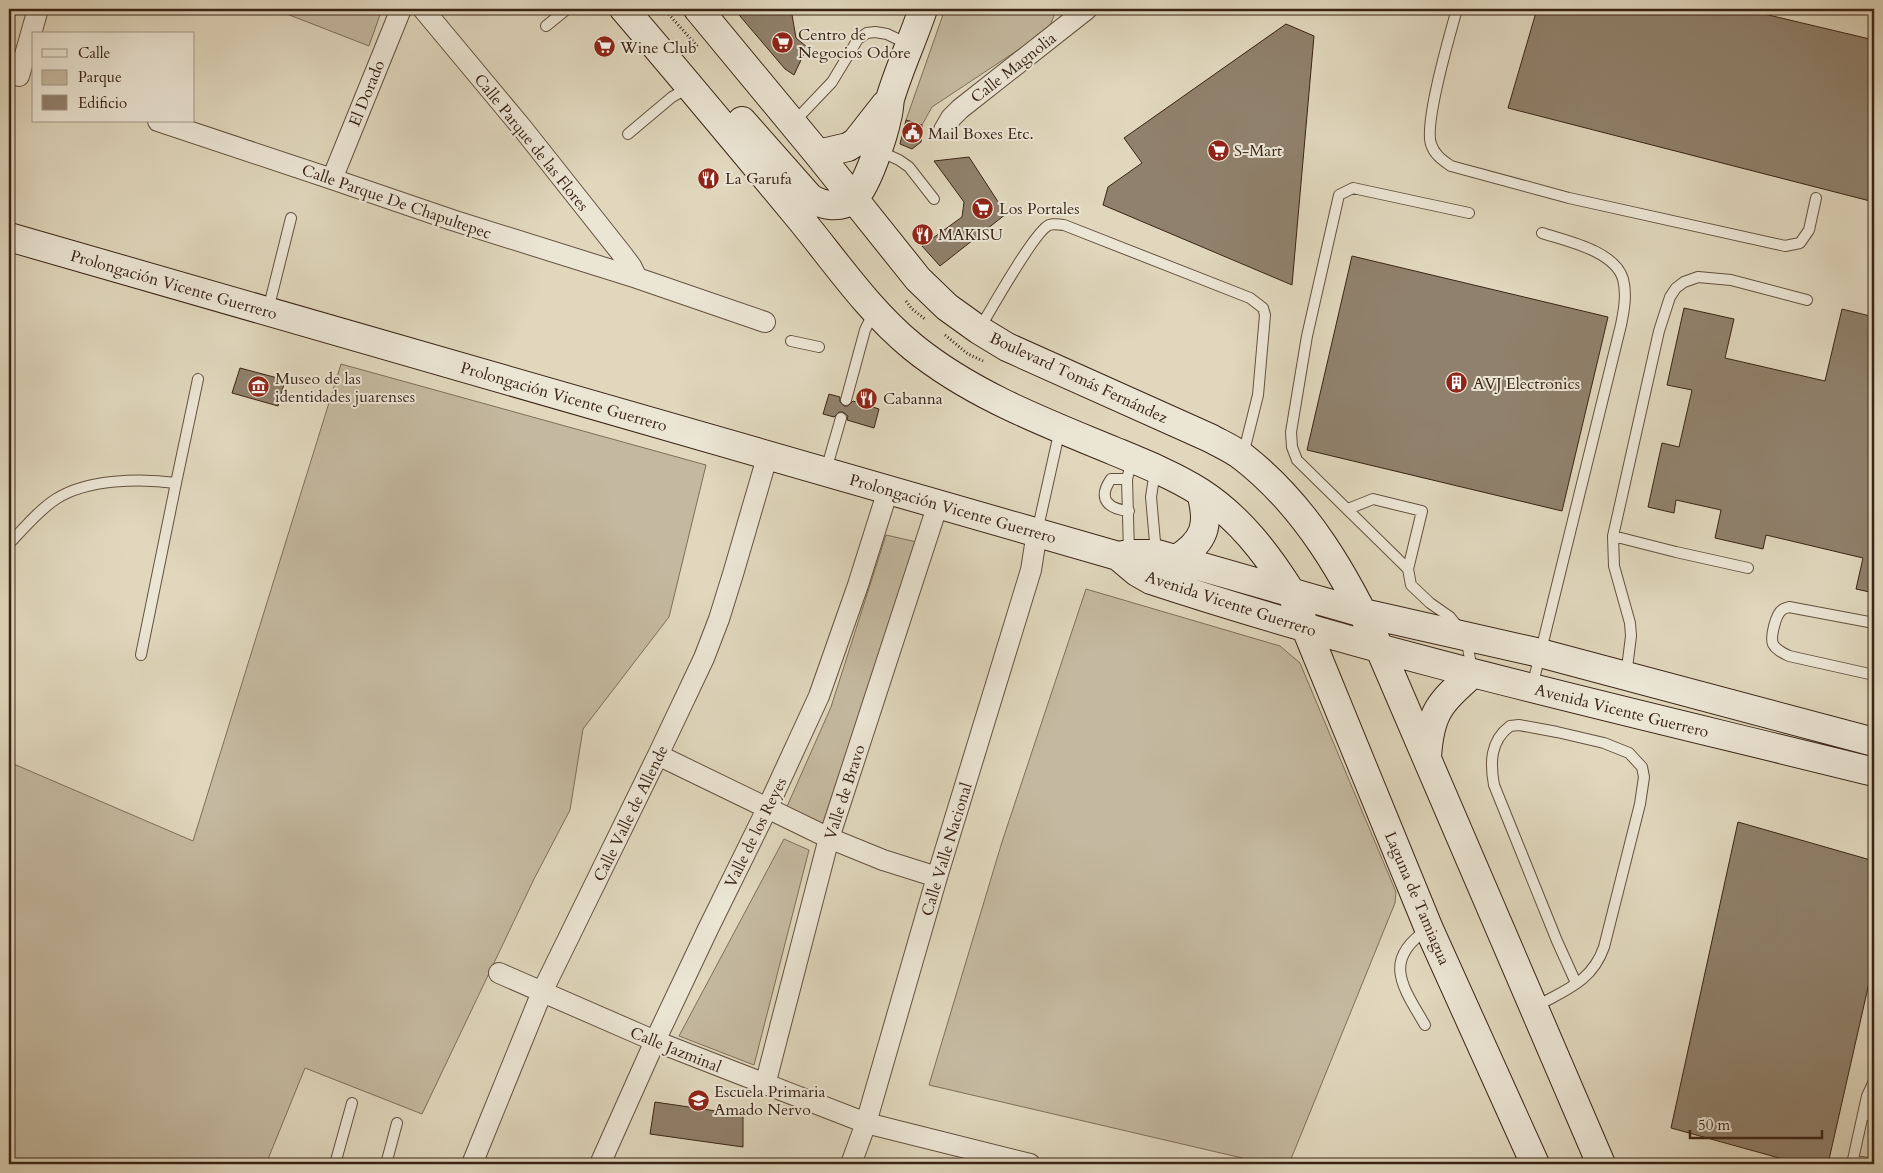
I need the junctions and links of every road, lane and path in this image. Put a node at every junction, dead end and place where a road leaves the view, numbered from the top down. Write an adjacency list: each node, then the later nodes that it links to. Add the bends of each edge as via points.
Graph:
1 (38, 9): 11 (street)
2 (401, 9): 23 (street, El Dorado)
3 (422, 9): 31 (street, Calle Parque de las Flores, via 529,136 632,266)
4 (567, 9): 10 (lane)
5 (624, 9): 15 (main road)
6 (698, 9): 18 (main road, Boulevard Tomás Fernández)
7 (923, 9): 13 (main road)
8 (1457, 9): 24 (lane, via 1430,128 1430,142 1435,152 1451,166 1569,198 1785,246 1800,243 1809,230)
9 (1080, 11): 19 (street, Calle Magnolia, via 960,109)
10 (546, 26)
11 (32, 32)
12 (32, 33): 14 (street)
13 (911, 45): 16 (main road); 18 (lane, via 886,34 867,33 858,40 832,82)
14 (21, 76)
15 (690, 86): 20 (lane); 25 (main road, via 714,97 736,114 810,198 828,206); 34 (main road)
16 (890, 100): 21 (main road); 22 (main road, via 856,142)
17 (161, 122): 23 (street, Calle Parque De Chapultepec)
18 (793, 124): 22 (main road, Boulevard Tomás Fernández)
19 (944, 130)
20 (628, 134)
21 (877, 150): 25 (main road, via 863,188); 26 (lane, via 908,166)
22 (818, 154): 25 (main road, Boulevard Tomás Fernández)
23 (332, 179): 31 (street, Calle Parque De Chapultepec)
24 (1816, 198)
25 (853, 199): 36 (main road, Boulevard Tomás Fernández, via 918,278)
26 (934, 199)
27 (1469, 213): 51 (lane, via 1353,188 1339,195 1307,336 1291,432 1297,460)
28 (290, 218): 33 (lane)
29 (1542, 233): 66 (lane, via 1603,256 1623,278 1625,295 1621,325)
30 (9, 237): 33 (main road, Prolongación Vicente Guerrero)
31 (637, 278): 35 (street, Calle Parque De Chapultepec)
32 (1807, 300): 54 (lane, via 1712,278 1698,277 1676,288 1659,331)
33 (268, 311): 43 (main road, Prolongación Vicente Guerrero)
34 (875, 311): 40 (lane, via 865,330); 42 (main road, via 944,372)
35 (765, 322)
36 (979, 330): 44 (main road, Boulevard Tomás Fernández); 44 (lane, via 1030,247 1050,225 1064,225 1250,298 1263,308 1265,315 1258,395)
37 (791, 341): 38 (lane)
38 (819, 347)
39 (198, 379): 47 (lane)
40 (846, 400)
41 (841, 418): 46 (lane)
42 (1060, 428): 45 (main road); 53 (lane)
43 (768, 454): 46 (main road, Prolongación Vicente Guerrero); 73 (street, Calle Valle de Allende, via 718,619 690,689)
44 (1242, 456): 61 (main road, Boulevard Tomás Fernández, via 1308,522 1332,556)
45 (1138, 469): 49 (main road); 52 (lane); 52 (lane, via 1111,479 1106,486 1108,504 1115,510); 57 (lane, via 1150,496)
46 (825, 471): 48 (main road, Prolongación Vicente Guerrero)
47 (176, 483): 55 (lane, via 133,481 83,487 69,492 55,499); 67 (lane)
48 (888, 490): 50 (main road, Prolongación Vicente Guerrero); 76 (street, Valle de los Reyes, via 819,696)
49 (1201, 493): 57 (main road, via 1206,513 1203,533 1189,551); 60 (main road, via 1240,524)
50 (938, 504): 53 (main road, Prolongación Vicente Guerrero); 77 (street, Valle de Bravo)
51 (1348, 509): 59 (lane); 59 (lane, via 1373,499 1422,511)
52 (1129, 512): 56 (lane)
53 (1037, 532): 56 (main road, Prolongación Vicente Guerrero); 78 (street, Calle Valle Nacional, via 1031,570)
54 (1613, 536): 58 (lane); 70 (lane, via 1614,566 1630,623)
55 (9, 544)
56 (1124, 555): 57 (main road, Avenida Vicente Guerrero); 63 (main road, Avenida Vicente Guerrero, via 1137,572 1151,580)
57 (1167, 557): 60 (main road, Avenida Vicente Guerrero)
58 (1748, 568)
59 (1408, 569): 64 (lane, via 1411,585 1450,617)
60 (1291, 592): 61 (main road, Avenida Vicente Guerrero); 63 (main road)
61 (1363, 612): 64 (main road, Avenida Vicente Guerrero); 65 (main road, Boulevard Tomás Fernández)
62 (1874, 623): 69 (lane, via 1789,607 1778,615 1772,638 1777,649 1789,656)
63 (1308, 629): 65 (main road, Avenida Vicente Guerrero); 79 (main road, Laguna de Tamiagua)
64 (1466, 637): 66 (main road, Avenida Vicente Guerrero); 68 (lane)
65 (1379, 647): 68 (main road, Avenida Vicente Guerrero); 74 (main road)
66 (1540, 654): 70 (main road, Avenida Vicente Guerrero); 71 (lane)
67 (141, 655)
68 (1473, 674): 71 (main road, Avenida Vicente Guerrero); 74 (main road, via 1446,697 1434,716 1428,735)
69 (1874, 675)
70 (1626, 677): 72 (main road, Avenida Vicente Guerrero)
71 (1532, 688): 75 (main road, Avenida Vicente Guerrero)
72 (1874, 742)
73 (658, 755): 76 (street); 82 (street, Calle Valle de Allende)
74 (1428, 757): 83 (main road, via 1478,882)
75 (1874, 772)
76 (767, 809): 77 (street); 85 (street, Valle de los Reyes)
77 (829, 838): 78 (street); 87 (street, Valle de Bravo)
78 (937, 876): 92 (street, Calle Valle Nacional)
79 (1429, 929): 84 (lane, via 1407,947 1400,967 1401,982); 101 (main road, Laguna de Tamiagua)
80 (499, 974): 82 (street, Calle Jazminal)
81 (1576, 983): 81 (lane, via 1593,970 1604,947 1640,804 1644,777 1642,767 1629,753 1604,743 1519,725 1510,726 1496,742 1491,754 1494,785); 83 (lane)
82 (542, 992): 85 (street, Calle Jazminal); 97 (street, Calle Valle de Allende)
83 (1534, 1008): 102 (main road)
84 (1425, 1025)
85 (655, 1041): 87 (street, Calle Jazminal); 98 (street, Valle de los Reyes)
86 (1874, 1081): 89 (lane)
87 (765, 1085): 92 (street, Calle Jazminal)
88 (352, 1103): 95 (lane)
89 (1863, 1114): 90 (lane); 94 (lane)
90 (1874, 1116)
91 (397, 1123): 96 (lane)
92 (866, 1123): 93 (street, Calle Jazminal); 99 (street, Calle Valle Nacional)
93 (973, 1158): 100 (street, Calle Jazminal)
94 (1853, 1162): 103 (lane)
95 (335, 1164)
96 (386, 1164)
97 (472, 1164)
98 (600, 1164)
99 (851, 1164)
100 (1030, 1164)
101 (1536, 1164)
102 (1601, 1164)
103 (1872, 1164)

